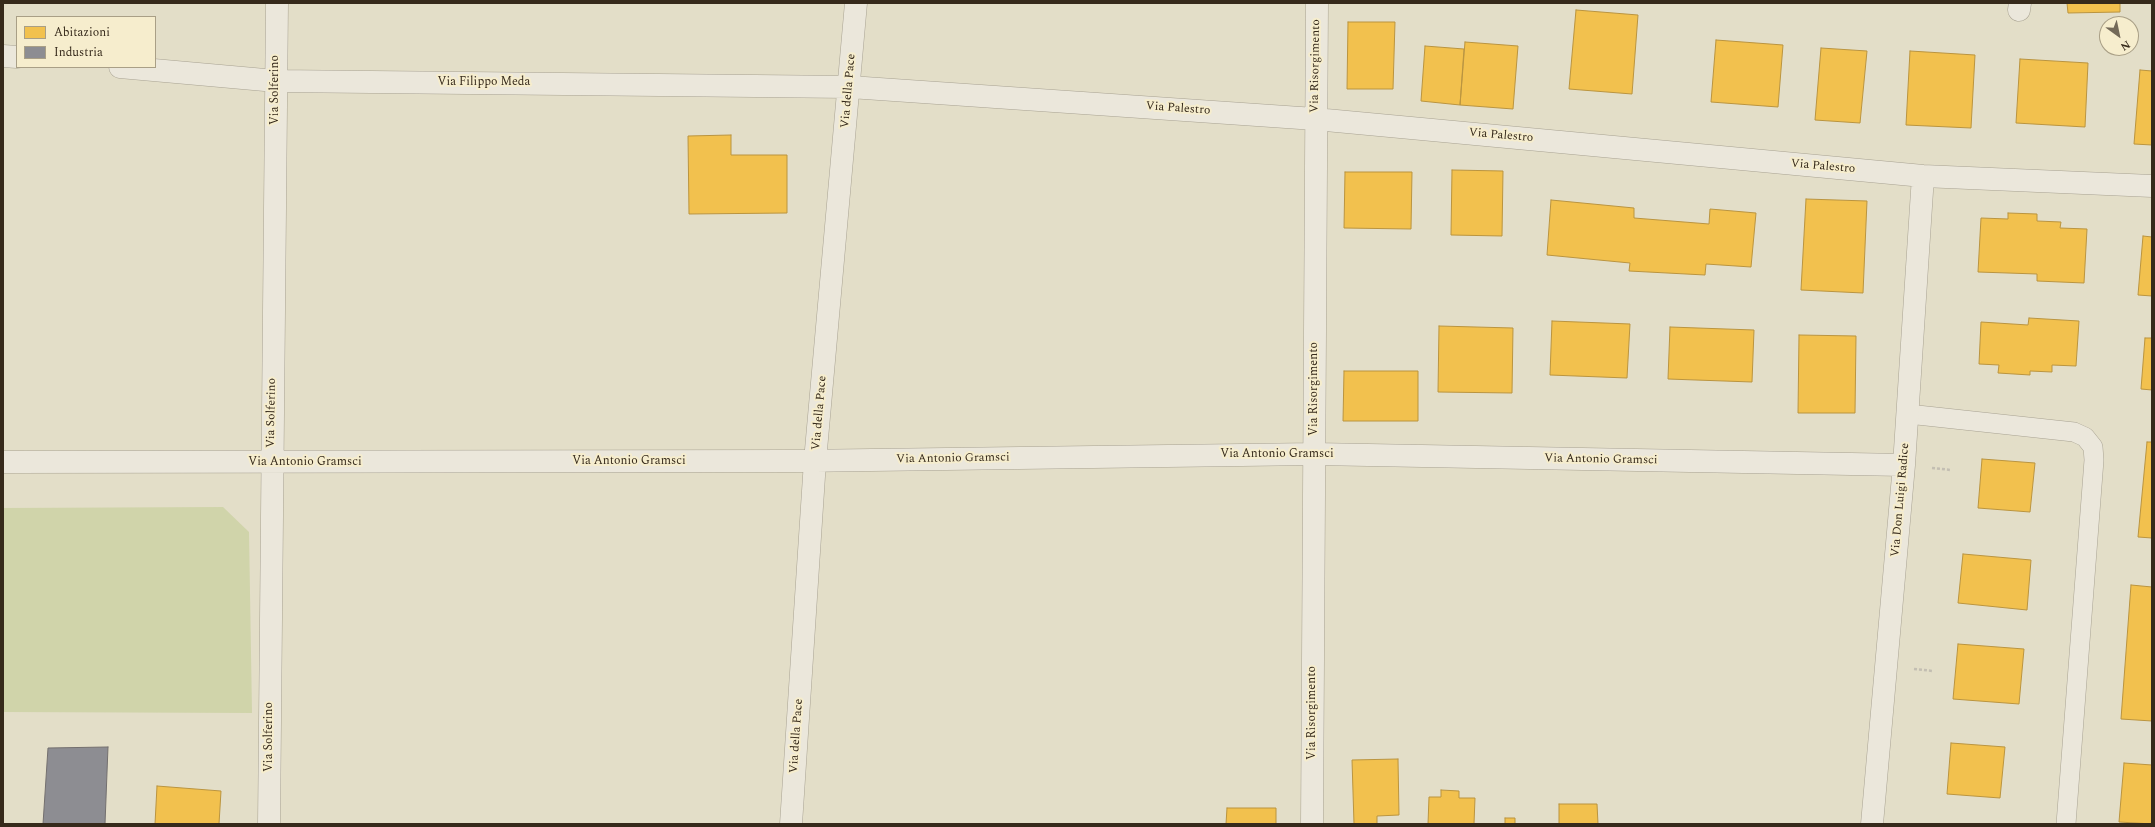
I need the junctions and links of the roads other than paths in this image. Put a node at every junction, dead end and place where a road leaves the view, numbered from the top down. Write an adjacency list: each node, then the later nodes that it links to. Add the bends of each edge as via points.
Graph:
1 (277, 3): 7 (street, Via Solferino)
2 (856, 3): 8 (street, Via della Pace)
3 (1317, 3): 9 (street, Via Risorgimento)
4 (3, 56): 5 (street)
5 (16, 57)
6 (131, 68): 7 (street, Via Filippo Meda)
7 (276, 81): 8 (street, Via Filippo Meda); 16 (street, Via Solferino)
8 (850, 87): 9 (street, Via Palestro); 14 (street, Via della Pace)
9 (1315, 119): 10 (street, Via Palestro); 13 (street, Via Risorgimento)
10 (1923, 176): 11 (street, Via Palestro); 12 (street, Via Don Luigi Radice)
11 (2152, 186)
12 (1908, 414): 17 (street, Via Don Luigi Radice); 22 (lane, via 2074,432 2085,437 2093,446)
13 (1315, 454): 14 (street, Via Antonio Gramsci); 17 (street, Via Antonio Gramsci); 20 (street, Via Risorgimento)
14 (815, 461): 16 (street, Via Antonio Gramsci); 19 (street, Via della Pace)
15 (3, 462): 16 (street, Via Antonio Gramsci)
16 (272, 463): 18 (street, Via Solferino)
17 (1904, 465): 21 (street, Via Don Luigi Radice)
18 (269, 824)
19 (791, 824)
20 (1312, 824)
21 (1872, 824)
22 (2066, 824)

